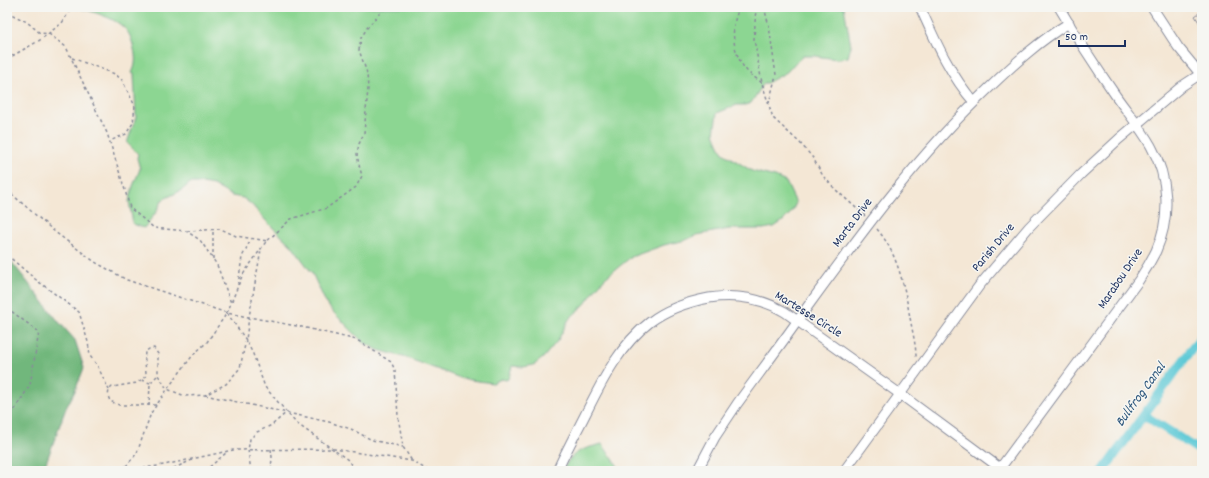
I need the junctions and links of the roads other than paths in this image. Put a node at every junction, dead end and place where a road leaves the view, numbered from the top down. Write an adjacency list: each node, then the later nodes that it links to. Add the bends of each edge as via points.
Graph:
1 (920, 7): 6 (street, via 950,69)
2 (1059, 7): 4 (street, Marabou Drive)
3 (1152, 7): 5 (street, via 1178,47)
4 (1069, 23): 6 (street, Marta Drive, via 1039,43); 7 (street, Marabou Drive)
5 (1202, 75): 7 (street, Parish Drive, via 1182,86)
6 (974, 102): 8 (street, Marta Drive, via 871,221)
7 (1137, 124): 9 (street, Parish Drive, via 1081,174 1029,227 979,286); 10 (street, Marabou Drive, via 1154,152 1166,190 1165,218 1156,251 1139,280)
8 (798, 321): 9 (street, Martesse Circle); 11 (street, Martesse Circle, via 768,304 727,296 701,300 665,312 644,327 616,359); 12 (street, Marta Drive, via 737,404)
9 (900, 394): 10 (street, Martesse Circle); 13 (street, Parish Drive)
10 (999, 470)
11 (557, 471)
12 (697, 471)
13 (844, 471)

